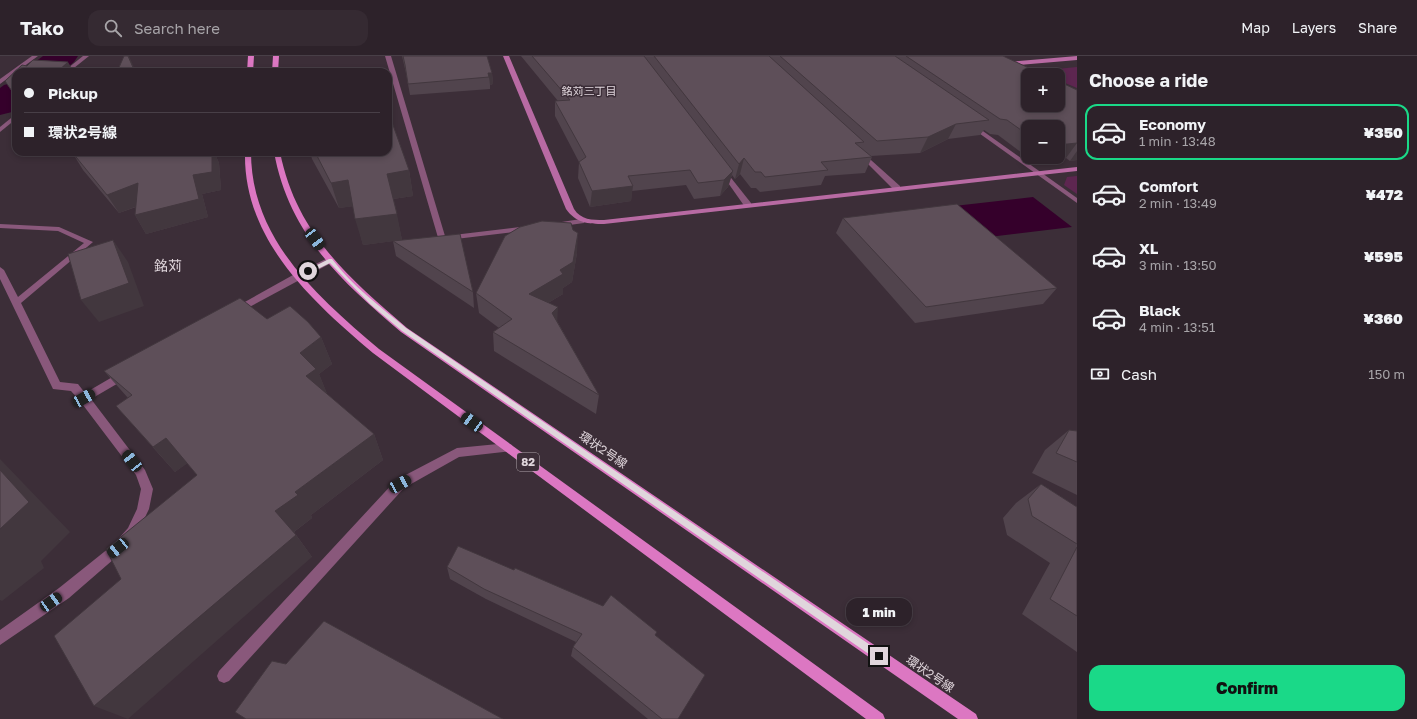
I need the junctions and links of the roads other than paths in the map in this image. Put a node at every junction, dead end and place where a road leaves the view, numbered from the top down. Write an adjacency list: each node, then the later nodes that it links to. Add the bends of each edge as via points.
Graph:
1 (35, 56): 8 (street)
2 (86, 56): 9 (street)
3 (251, 56): 10 (main road)
4 (276, 56): 11 (main road)
5 (388, 56): 12 (street)
6 (506, 56): 29 (street, via 570,209)
7 (1077, 58): 14 (street, via 1005,63)
8 (19, 68)
9 (71, 68)
10 (250, 68)
11 (275, 68)
12 (392, 68)
13 (392, 70): 32 (street, via 442,239)
14 (1019, 70)
15 (12, 73): 16 (street)
16 (0, 82)
17 (12, 120): 19 (street)
18 (965, 120): 25 (street)
19 (0, 130)
20 (855, 149): 26 (street)
21 (248, 156): 35 (main road, 82, via 248,175 260,218 275,247)
22 (278, 156): 33 (main road, 環状2号線, via 285,188 309,231)
23 (718, 165): 28 (street)
24 (1077, 170): 25 (street)
25 (1040, 174): 26 (street); 27 (street)
26 (897, 188): 28 (street)
27 (1077, 201)
28 (748, 205): 29 (street, via 604,222)
29 (581, 221): 31 (street)
30 (0, 226): 36 (street, via 59,228 89,242)
31 (549, 226)
32 (534, 228)
33 (330, 260): 35 (street); 44 (main road, 環状2号線, via 372,303 404,330)
34 (0, 270): 36 (street)
35 (296, 277): 37 (street); 40 (main road, 82, via 376,351)
36 (17, 302): 39 (street, via 57,386 74,387)
37 (228, 316)
38 (132, 371): 39 (street)
39 (84, 398): 41 (street, via 141,473 147,489 143,509 132,532 118,548 64,593)
40 (508, 448): 42 (street, via 457,453 400,484); 43 (main road, 82)
41 (0, 638)
42 (224, 676)
43 (878, 719)
44 (971, 719)

